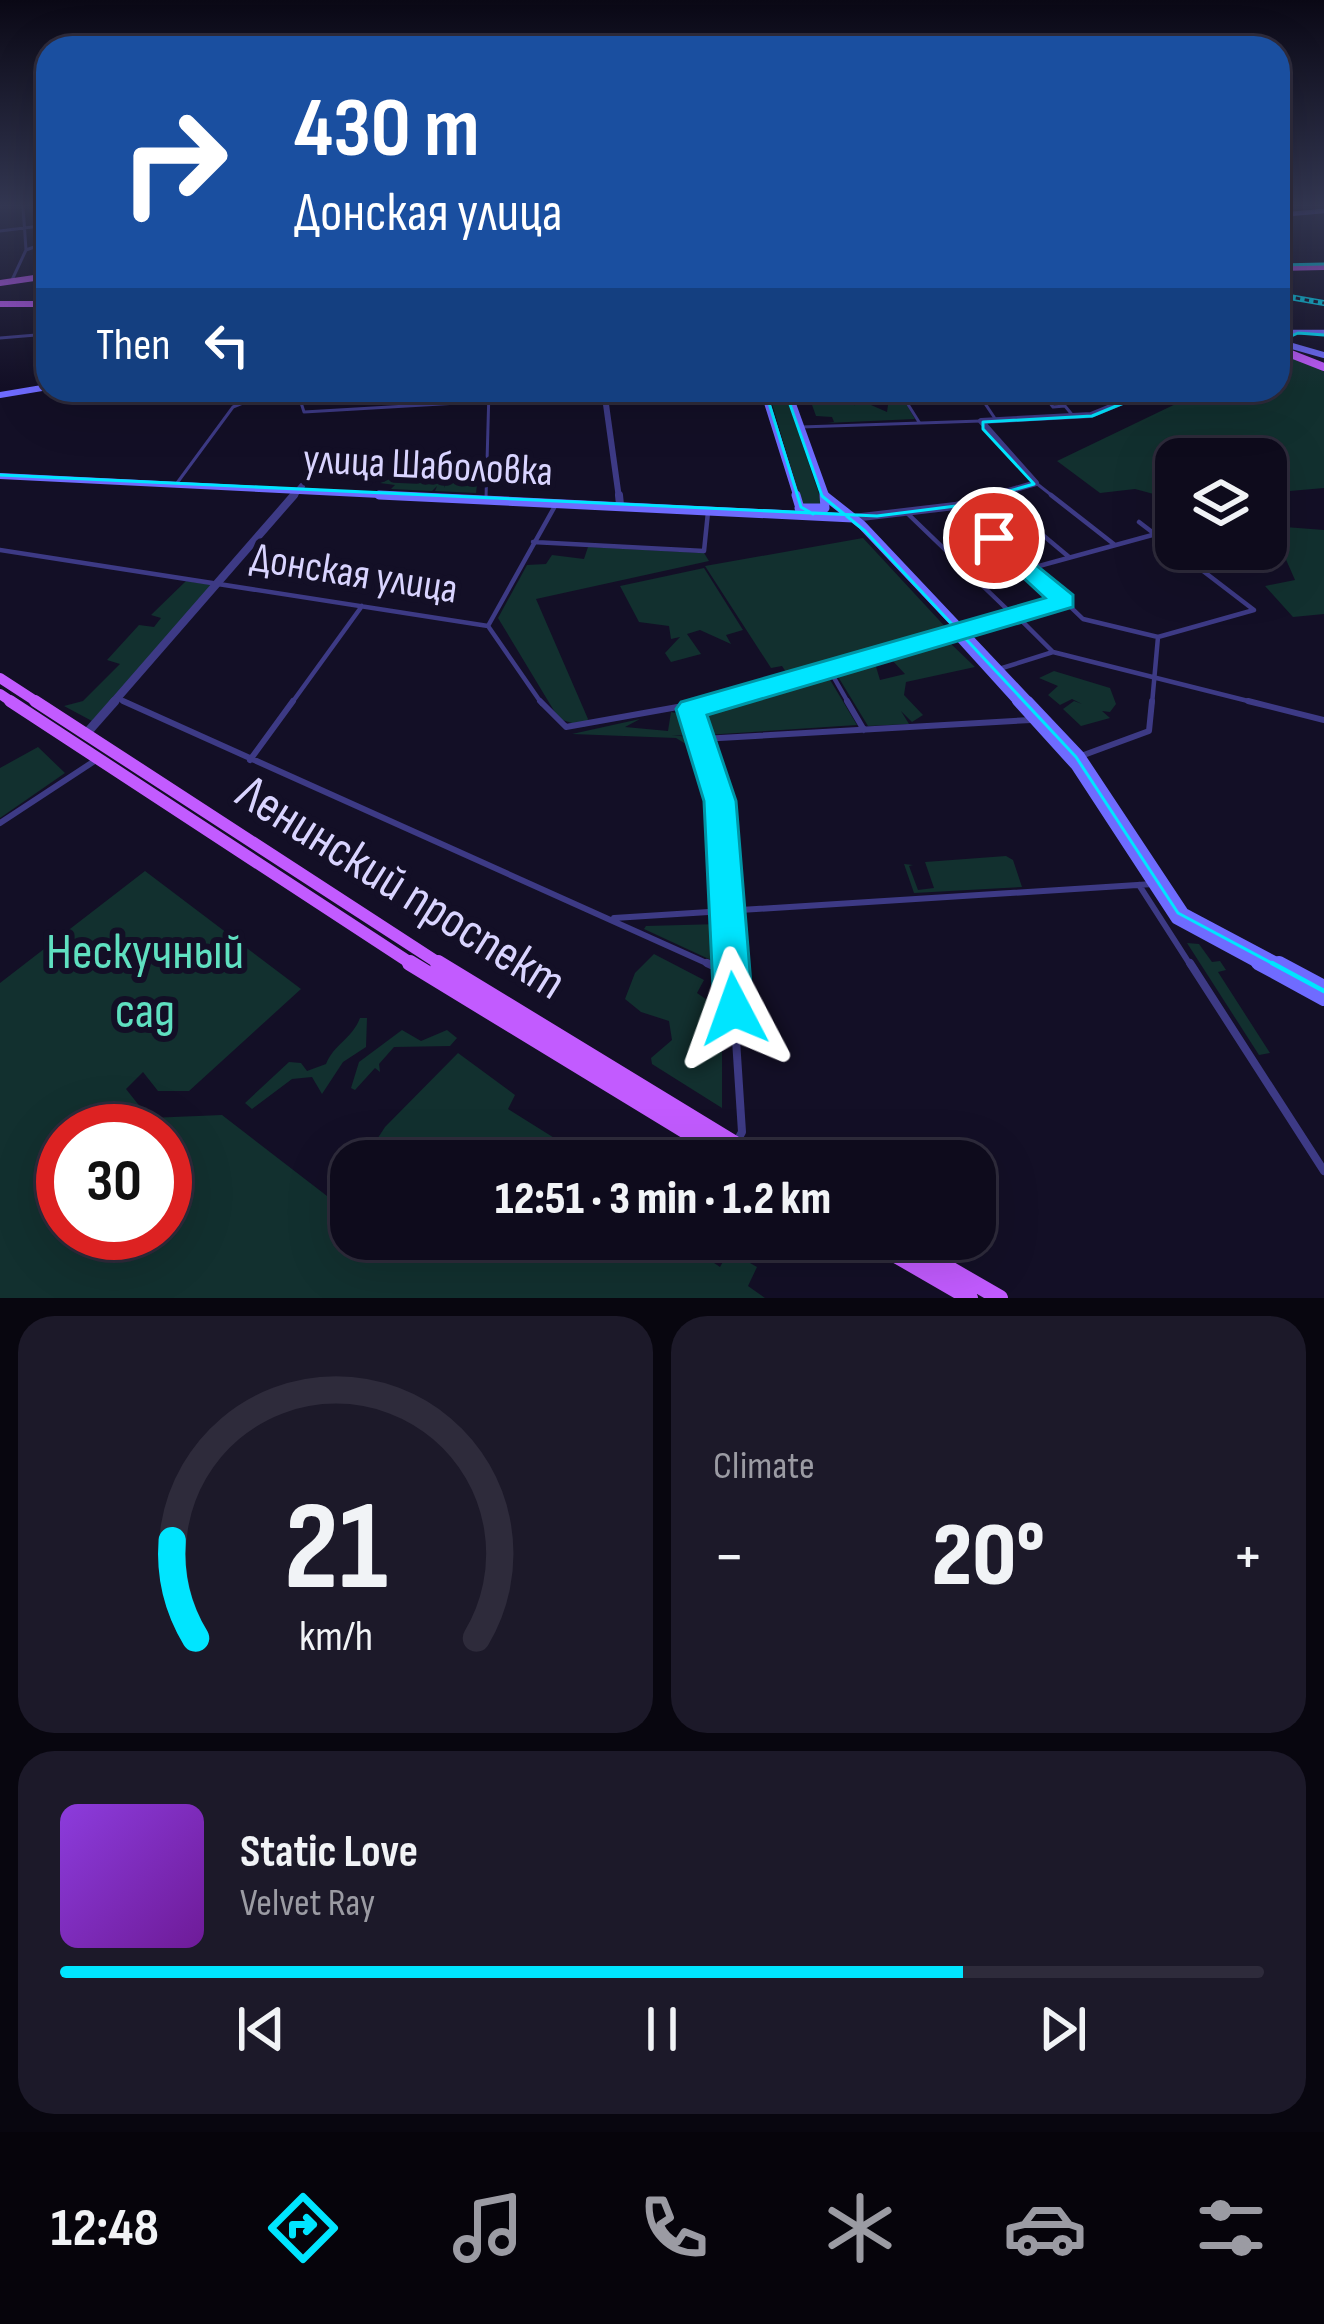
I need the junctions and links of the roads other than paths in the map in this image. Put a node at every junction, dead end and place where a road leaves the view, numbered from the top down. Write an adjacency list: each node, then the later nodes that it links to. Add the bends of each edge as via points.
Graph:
1 (1324, 268): 2 (main road)
2 (1290, 269)
3 (35, 278): 4 (street); 5 (main road)
4 (36, 281)
5 (3, 282)
6 (0, 304): 7 (main road)
7 (36, 304)
8 (1322, 332): 11 (main road)
9 (36, 335): 10 (street)
10 (0, 338)
11 (1290, 340)
12 (1290, 347): 13 (main road)
13 (1324, 363)
14 (36, 389): 15 (main road)
15 (0, 395)
16 (244, 402): 33 (street)
17 (298, 402): 18 (street, via 304,412)
18 (472, 402)
19 (489, 402): 36 (street)
20 (605, 402): 40 (street)
21 (768, 402): 43 (main road)
22 (792, 402): 31 (main road)
23 (906, 402): 30 (street)
24 (984, 402): 28 (street)
25 (1050, 402): 27 (street)
26 (1125, 402): 27 (street)
27 (1074, 416): 28 (street)
28 (997, 420): 29 (street)
29 (981, 421): 30 (street); 34 (street)
30 (919, 422): 31 (street)
31 (800, 427): 37 (main road)
32 (0, 474): 33 (main road, улица Шаболовка)
33 (182, 480): 35 (main road, улица Шаболовка)
34 (1036, 483): 38 (street); 50 (street)
35 (301, 488): 36 (main road, улица Шаболовка); 55 (street)
36 (483, 495): 39 (main road, улица Шаболовка)
37 (824, 495): 43 (main road, via 826,508); 45 (main road)
38 (995, 495): 41 (street); 52 (street)
39 (555, 502): 40 (main road, улица Шаболовка); 49 (street)
40 (620, 504): 42 (main road, улица Шаболовка)
41 (964, 504): 44 (street); 53 (street)
42 (708, 509): 43 (main road, улица Шаболовка); 49 (street, via 704,551)
43 (800, 512): 45 (main road, улица Шаболовка); 45 (main road, улица Шаболовка)
44 (907, 512): 45 (street); 58 (street)
45 (852, 517): 60 (main road)
46 (1138, 522): 47 (street)
47 (1155, 533)
48 (1155, 534): 50 (street)
49 (533, 542): 59 (street)
50 (1115, 545): 52 (street)
51 (0, 550): 55 (street, Донская улица)
52 (1070, 558): 53 (street)
53 (1028, 569): 56 (street)
54 (1203, 570): 61 (street, via 1253,609)
55 (220, 584): 57 (street, Донская улица); 68 (street)
56 (1064, 601): 58 (street, Донская улица); 61 (street, via 1083,620)
57 (362, 606): 59 (street, Донская улица); 77 (street)
58 (1016, 616): 60 (street, Донская улица); 62 (street)
59 (488, 626): 69 (street, Донская улица, via 563,726 585,730)
60 (961, 635): 63 (street, Донская улица); 64 (main road)
61 (1158, 637): 66 (street)
62 (1053, 652): 64 (street); 66 (street)
63 (829, 669): 69 (street, Донская улица); 72 (street)
64 (991, 672): 70 (main road)
65 (0, 678): 73 (main road, Ленинский проспект)
66 (1153, 678): 71 (street); 75 (street, via 1149,731)
67 (0, 694): 76 (main road, Ленинский проспект)
68 (119, 699): 73 (street); 77 (street)
69 (691, 709): 74 (street)
70 (1037, 719): 72 (street); 75 (main road)
71 (1324, 719)
72 (864, 730): 74 (street)
73 (84, 736): 87 (main road, Ленинский проспект)
74 (702, 739): 80 (street, via 720,801)
75 (1075, 757): 79 (main road)
76 (96, 760): 78 (street); 86 (main road, Ленинский проспект, via 439,982)
77 (250, 760): 81 (street)
78 (0, 823)
79 (1151, 884): 80 (street); 82 (main road)
80 (727, 913): 81 (street); 83 (street)
81 (608, 919): 83 (street)
82 (1178, 922): 84 (main road); 85 (main road); 89 (street)
83 (731, 974): 88 (street)
84 (1324, 987)
85 (1324, 999)
86 (709, 1140)
87 (711, 1140)
88 (739, 1140)
89 (1324, 1171)
90 (904, 1260): 92 (main road)
91 (934, 1260): 93 (main road)
92 (970, 1298)
93 (1000, 1298)

